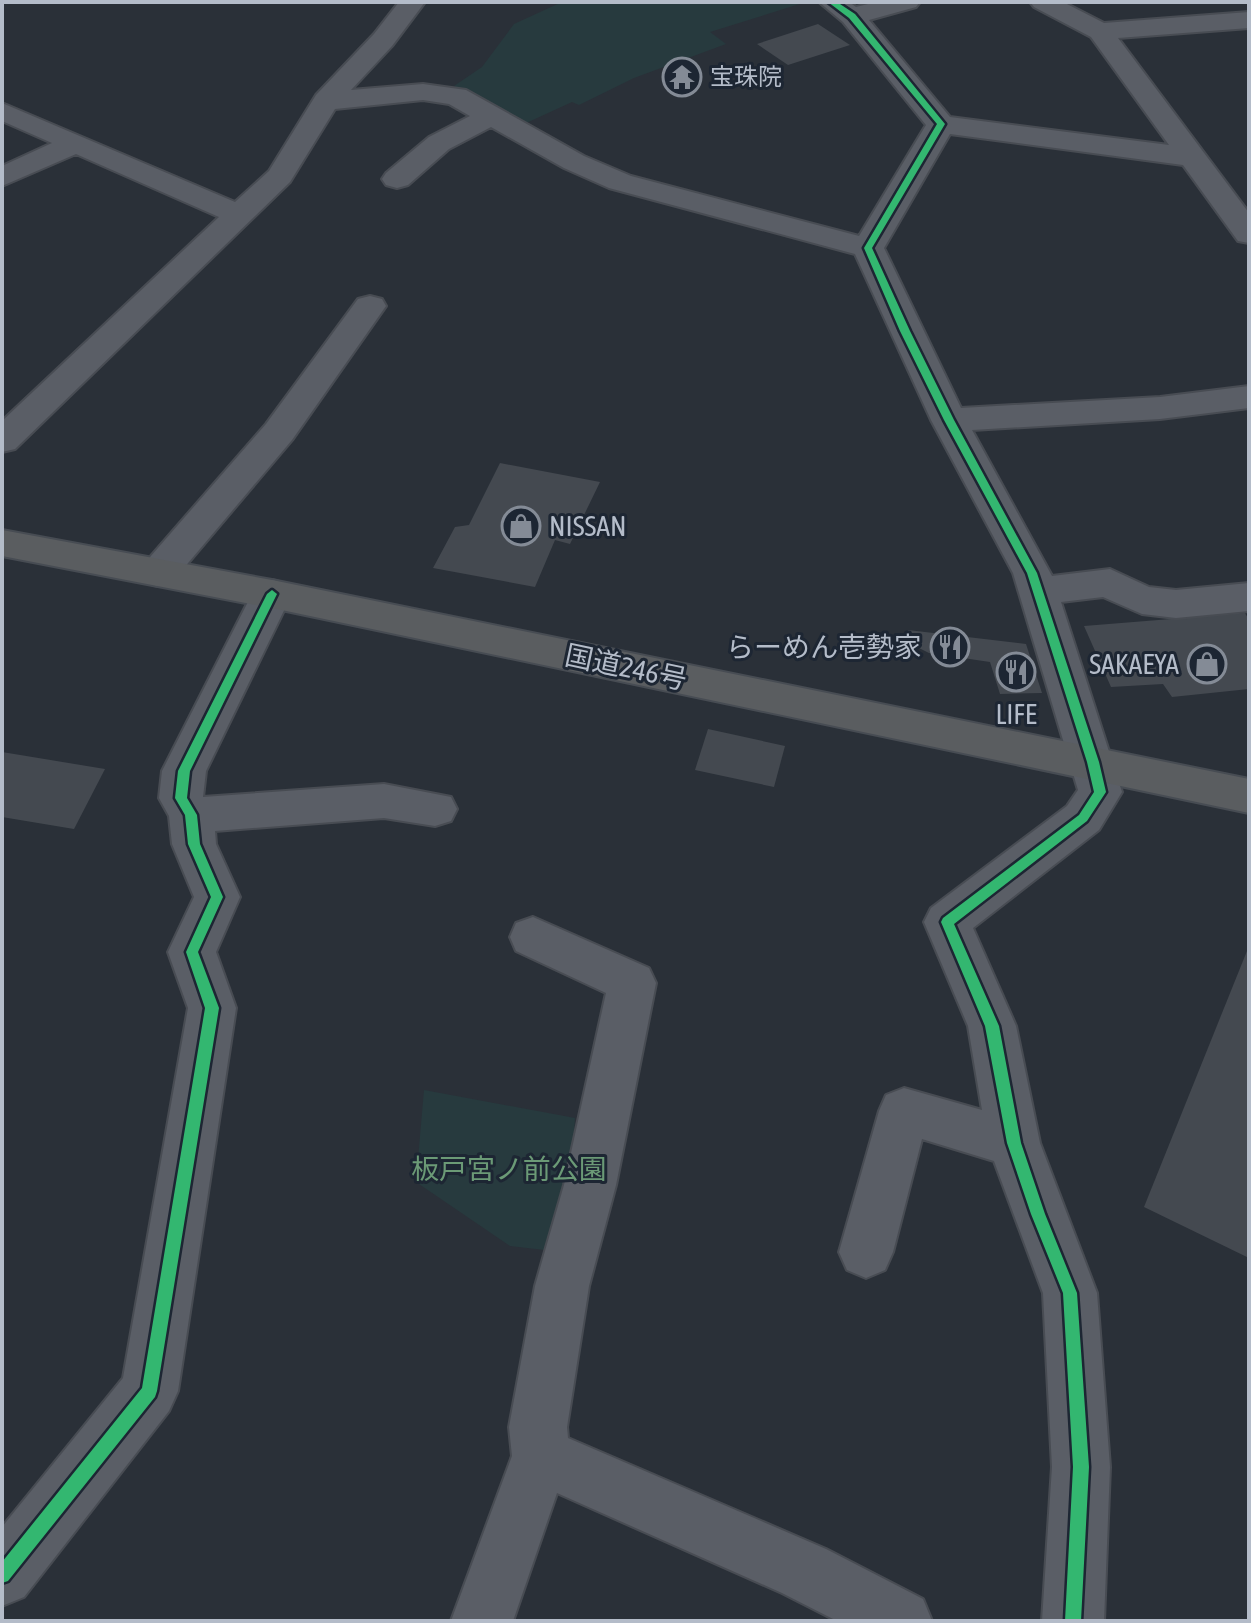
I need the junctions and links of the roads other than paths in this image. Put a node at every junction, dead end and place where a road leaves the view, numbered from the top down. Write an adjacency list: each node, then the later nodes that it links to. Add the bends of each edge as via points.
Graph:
1 (412, 2): 7 (street)
2 (907, 2): 4 (street)
3 (1043, 2): 6 (street)
4 (842, 9): 10 (street)
5 (1243, 17): 6 (street)
6 (1100, 31): 12 (street)
7 (326, 101): 9 (street, via 423,92 456,96); 15 (street, via 280,176)
8 (2, 111): 11 (street)
9 (491, 116): 14 (street, via 439,143); 17 (street, via 620,182)
10 (941, 124): 12 (street); 17 (street)
11 (76, 143): 13 (street); 15 (street)
12 (1192, 157): 16 (street)
13 (2, 177)
14 (397, 179)
15 (239, 215): 21 (street)
16 (1249, 234)
17 (868, 248): 20 (street)
18 (370, 306): 23 (street, via 279,432)
19 (1249, 397): 20 (street, via 1160,408)
20 (949, 420): 24 (street)
21 (2, 441)
22 (2, 543): 23 (highway, 国道246号)
23 (158, 573): 25 (highway, 国道246号)
24 (1037, 591): 26 (street, via 1110,583 1126,596 1163,607); 27 (street)
25 (272, 594): 27 (highway, 国道246号); 30 (street, via 184,771 181,798)
26 (1249, 597)
27 (1093, 762): 28 (highway, 国道246号); 32 (street, via 1100,792 1083,818 947,922 992,1026)
28 (1249, 796)
29 (435, 809): 30 (street, via 384,801)
30 (191, 815): 35 (street, via 194,844 217,897 192,952 212,1008 149,1391)
31 (533, 937): 34 (street, via 632,983 590,1185 562,1286 538,1427)
32 (1014, 1143): 33 (street, via 904,1111); 38 (street, via 1070,1293 1081,1467)
33 (866, 1252)
34 (541, 1456): 36 (street); 37 (street, via 804,1571)
35 (2, 1575)
36 (482, 1621)
37 (901, 1621)
38 (1073, 1621)

